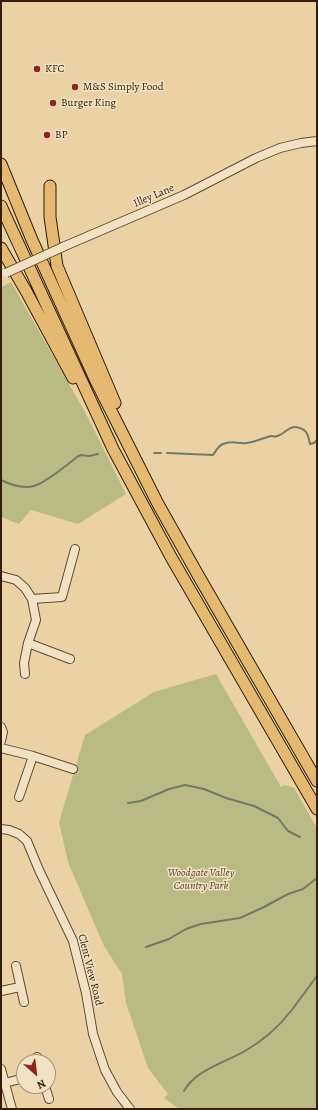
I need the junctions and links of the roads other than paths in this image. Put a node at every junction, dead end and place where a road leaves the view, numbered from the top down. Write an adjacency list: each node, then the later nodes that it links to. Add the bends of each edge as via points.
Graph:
1 (317, 141): 6 (street, Illey Lane, bridge, via 280,148 256,158 184,195)
2 (1, 164): 8 (highway, via 74,334)
3 (50, 186): 8 (highway, via 50,217 57,266)
4 (1, 206): 7 (highway)
5 (1, 248): 7 (highway)
6 (4, 274)
7 (113, 448): 22 (highway, via 171,557)
8 (150, 487): 20 (highway, via 194,569)
9 (75, 549): 11 (street, via 62,597)
10 (1, 576): 11 (street, via 16,580)
11 (32, 599): 12 (street, via 36,620)
12 (28, 643): 13 (street); 14 (street, via 24,663)
13 (70, 659)
14 (25, 674)
15 (1, 727): 16 (street)
16 (1, 741)
17 (1, 748): 18 (street)
18 (33, 756): 19 (street); 21 (street)
19 (73, 769)
20 (317, 781)
21 (19, 797)
22 (317, 809)
23 (1, 829): 34 (street, Clent View Road, via 19,834 27,841 73,941 93,1034 105,1070)
24 (16, 966): 25 (street)
25 (20, 987): 26 (street); 27 (street)
26 (1, 991)
27 (24, 1002)
28 (1, 1068): 30 (street)
29 (16, 1080): 30 (street)
30 (6, 1083): 33 (street)
31 (47, 1094): 32 (street)
32 (49, 1099)
33 (12, 1109)
34 (130, 1109)

